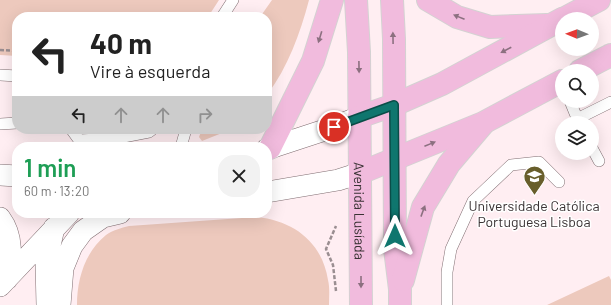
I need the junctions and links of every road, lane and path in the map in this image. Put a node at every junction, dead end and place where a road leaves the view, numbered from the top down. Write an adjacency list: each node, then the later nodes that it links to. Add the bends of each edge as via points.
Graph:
1 (233, 0): 7 (lane)
2 (332, 0): 29 (main road, one-way to 29, via 313,61)
3 (356, 0): 21 (main road, Avenida Lusíada, one-way to 21)
4 (392, 0): 19 (main road, one-way to 4)
5 (428, 0): 9 (main road, one-way to 5, via 490,27 457,17)
6 (599, 0): 8 (main road)
7 (225, 12)
8 (576, 12)
9 (555, 21)
10 (555, 23): 19 (main road, one-way to 19, via 442,84)
11 (0, 50): 12 (path)
12 (12, 51)
13 (611, 55): 14 (main road)
14 (594, 64)
15 (0, 76): 16 (lane)
16 (12, 76)
17 (555, 85): 23 (main road)
18 (611, 102): 20 (lane)
19 (394, 105): 21 (main road); 31 (main road)
20 (587, 116)
21 (359, 117): 30 (street); 32 (main road, Avenida Lusíada)
22 (12, 123): 24 (lane)
23 (483, 123): 31 (main road, one-way to 23); 43 (main road, one-way to 23, via 423,207 450,164)
24 (0, 124)
25 (75, 134): 27 (lane)
26 (139, 134): 28 (lane)
27 (81, 142)
28 (95, 142)
29 (271, 142)
30 (272, 147)
31 (394, 159): 32 (main road); 43 (main road, via 395,249)
32 (360, 173): 36 (street, via 338,180); 46 (main road, Avenida Lusíada, one-way to 46)
33 (0, 175): 34 (street)
34 (12, 176)
35 (559, 182): 47 (lane, via 538,162 511,165 473,201 451,249 447,272)
36 (272, 191)
37 (0, 218): 41 (street, via 10,243 10,261)
38 (100, 218): 45 (street, via 83,231 72,246 62,268)
39 (62, 220): 41 (street); 44 (street, via 46,263)
40 (338, 222): 42 (path, via 326,249 333,265)
41 (3, 282)
42 (336, 297)
43 (400, 297)
44 (46, 305)
45 (60, 305)
46 (361, 305)
47 (447, 305)

